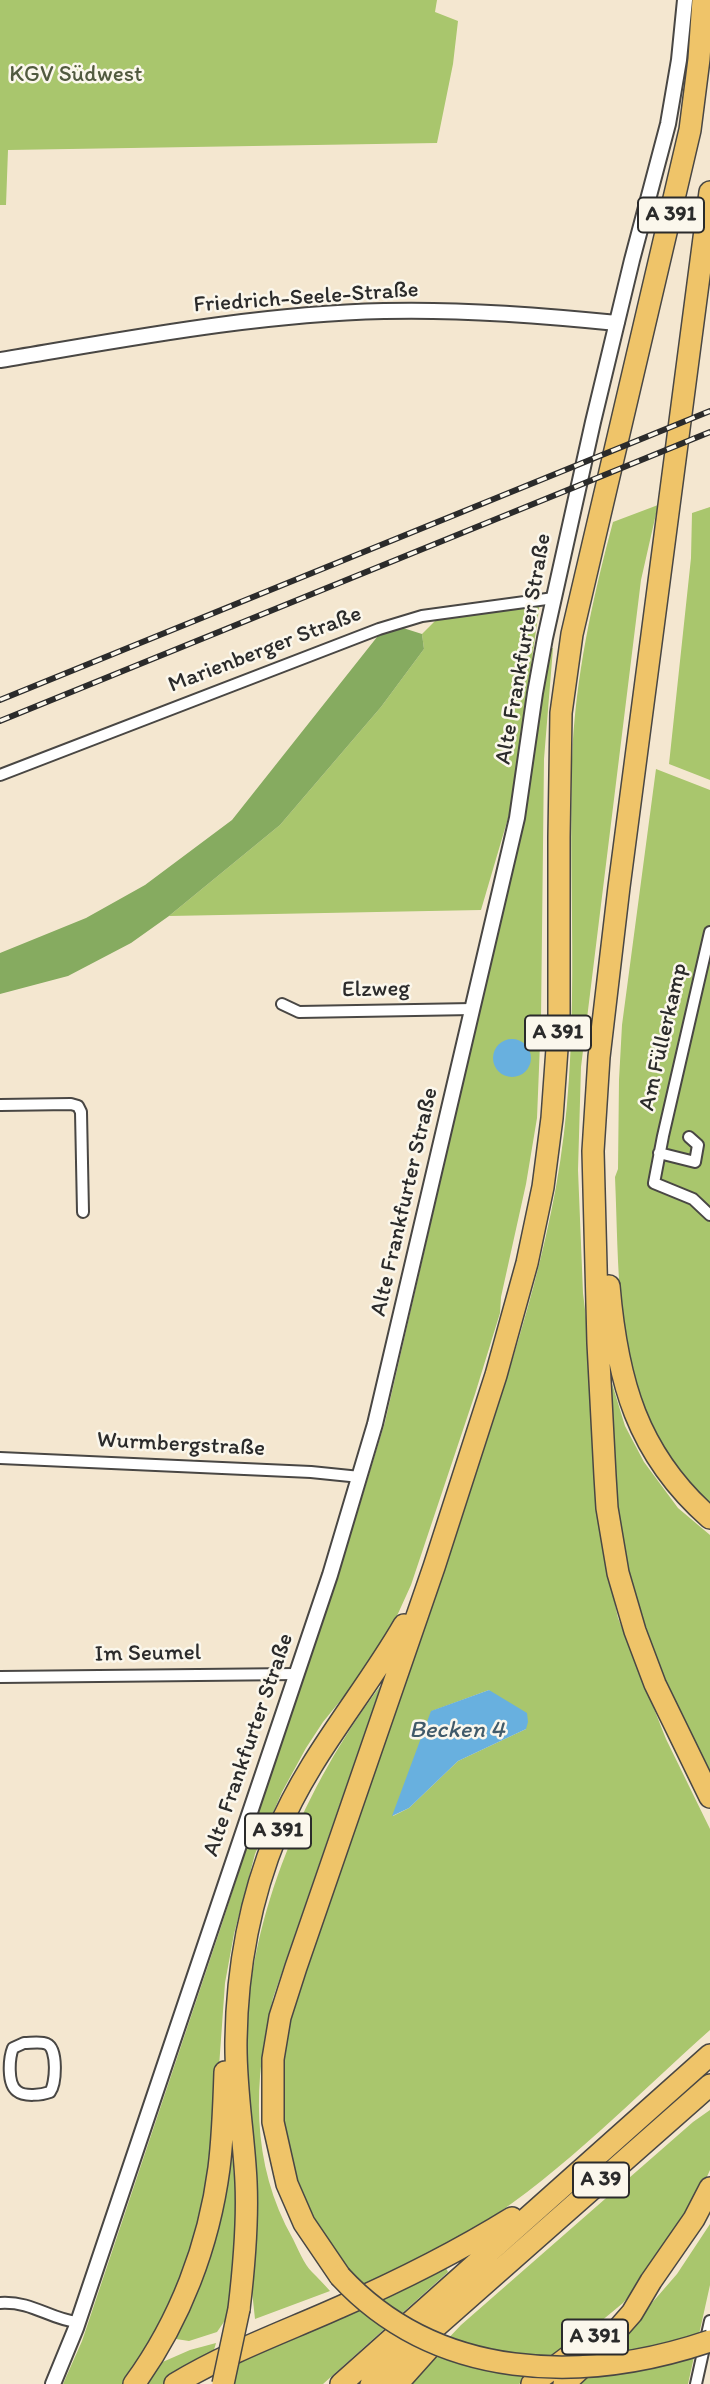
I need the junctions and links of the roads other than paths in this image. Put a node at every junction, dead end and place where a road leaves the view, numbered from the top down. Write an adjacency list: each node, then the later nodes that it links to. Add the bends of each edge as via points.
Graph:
1 (685, 0): 4 (street, Alte Frankfurter Straße, via 668,124)
2 (703, 0): 20 (highway, A 391, via 690,130 572,634 561,713 559,1021 543,1187 496,1375)
3 (710, 192): 11 (highway, A 391, via 620,873)
4 (617, 323): 5 (street, Friedrich-Seele-Straße, via 475,312 348,313 189,329); 6 (street, Alte Frankfurter Straße)
5 (0, 360)
6 (554, 598): 7 (street, Marienberger Straße, via 422,616 379,629); 10 (street, Alte Frankfurter Straße, via 517,818)
7 (0, 775)
8 (710, 932): 14 (street, Am Füllerkamp)
9 (282, 1004): 10 (street, Elzweg, via 299,1012)
10 (473, 1009): 18 (street, Alte Frankfurter Straße)
11 (597, 1088): 19 (highway, via 617,1357 637,1420 664,1468); 23 (highway, A 391, via 595,1247 608,1519 639,1644)
12 (0, 1105): 15 (street, via 78,1106)
13 (689, 1137): 14 (street, via 698,1145 695,1162)
14 (659, 1153): 16 (street, Am Füllerkamp, via 654,1183 693,1199)
15 (83, 1212)
16 (710, 1215)
17 (0, 1458): 18 (street, Wurmbergstraße)
18 (360, 1477): 21 (street, Alte Frankfurter Straße)
19 (710, 1518)
20 (433, 1567): 24 (highway, A 391, via 394,1642 316,1758 277,1832 250,1917); 35 (highway, bridge, via 280,2017 271,2101 281,2164 295,2204 340,2276 373,2309 411,2337 453,2358 497,2372 565,2380 611,2376 656,2365)
21 (297, 1674): 22 (street, Im Seumel); 34 (street, Alte Frankfurter Straße)
22 (0, 1677)
23 (710, 1797)
24 (237, 2009): 37 (highway, via 226,2032 222,2144 208,2227 180,2306); 39 (highway, A 391, bridge, via 236,2069 247,2229 239,2309)
25 (710, 2055): 29 (highway, A 39)
26 (5, 2068): 26 (street, via 13,2048 46,2043 53,2052 54,2086 45,2094 18,2093)
27 (710, 2085): 30 (highway, A 39)
28 (710, 2189): 31 (highway, A 391)
29 (555, 2191): 38 (highway, via 422,2269 226,2355); 40 (highway, A 39)
30 (492, 2276): 41 (highway, A 39); 42 (highway)
31 (651, 2281): 43 (highway, A 391, via 595,2337); 44 (highway, via 626,2319)
32 (0, 2303): 34 (street, via 16,2302)
33 (710, 2321): 45 (street)
34 (77, 2322): 36 (street, Alte Frankfurter Straße)
35 (710, 2341)
36 (53, 2384)
37 (134, 2384)
38 (175, 2384)
39 (223, 2384)
40 (341, 2384)
41 (371, 2384)
42 (397, 2384)
43 (532, 2384)
44 (564, 2384)
45 (696, 2384)

